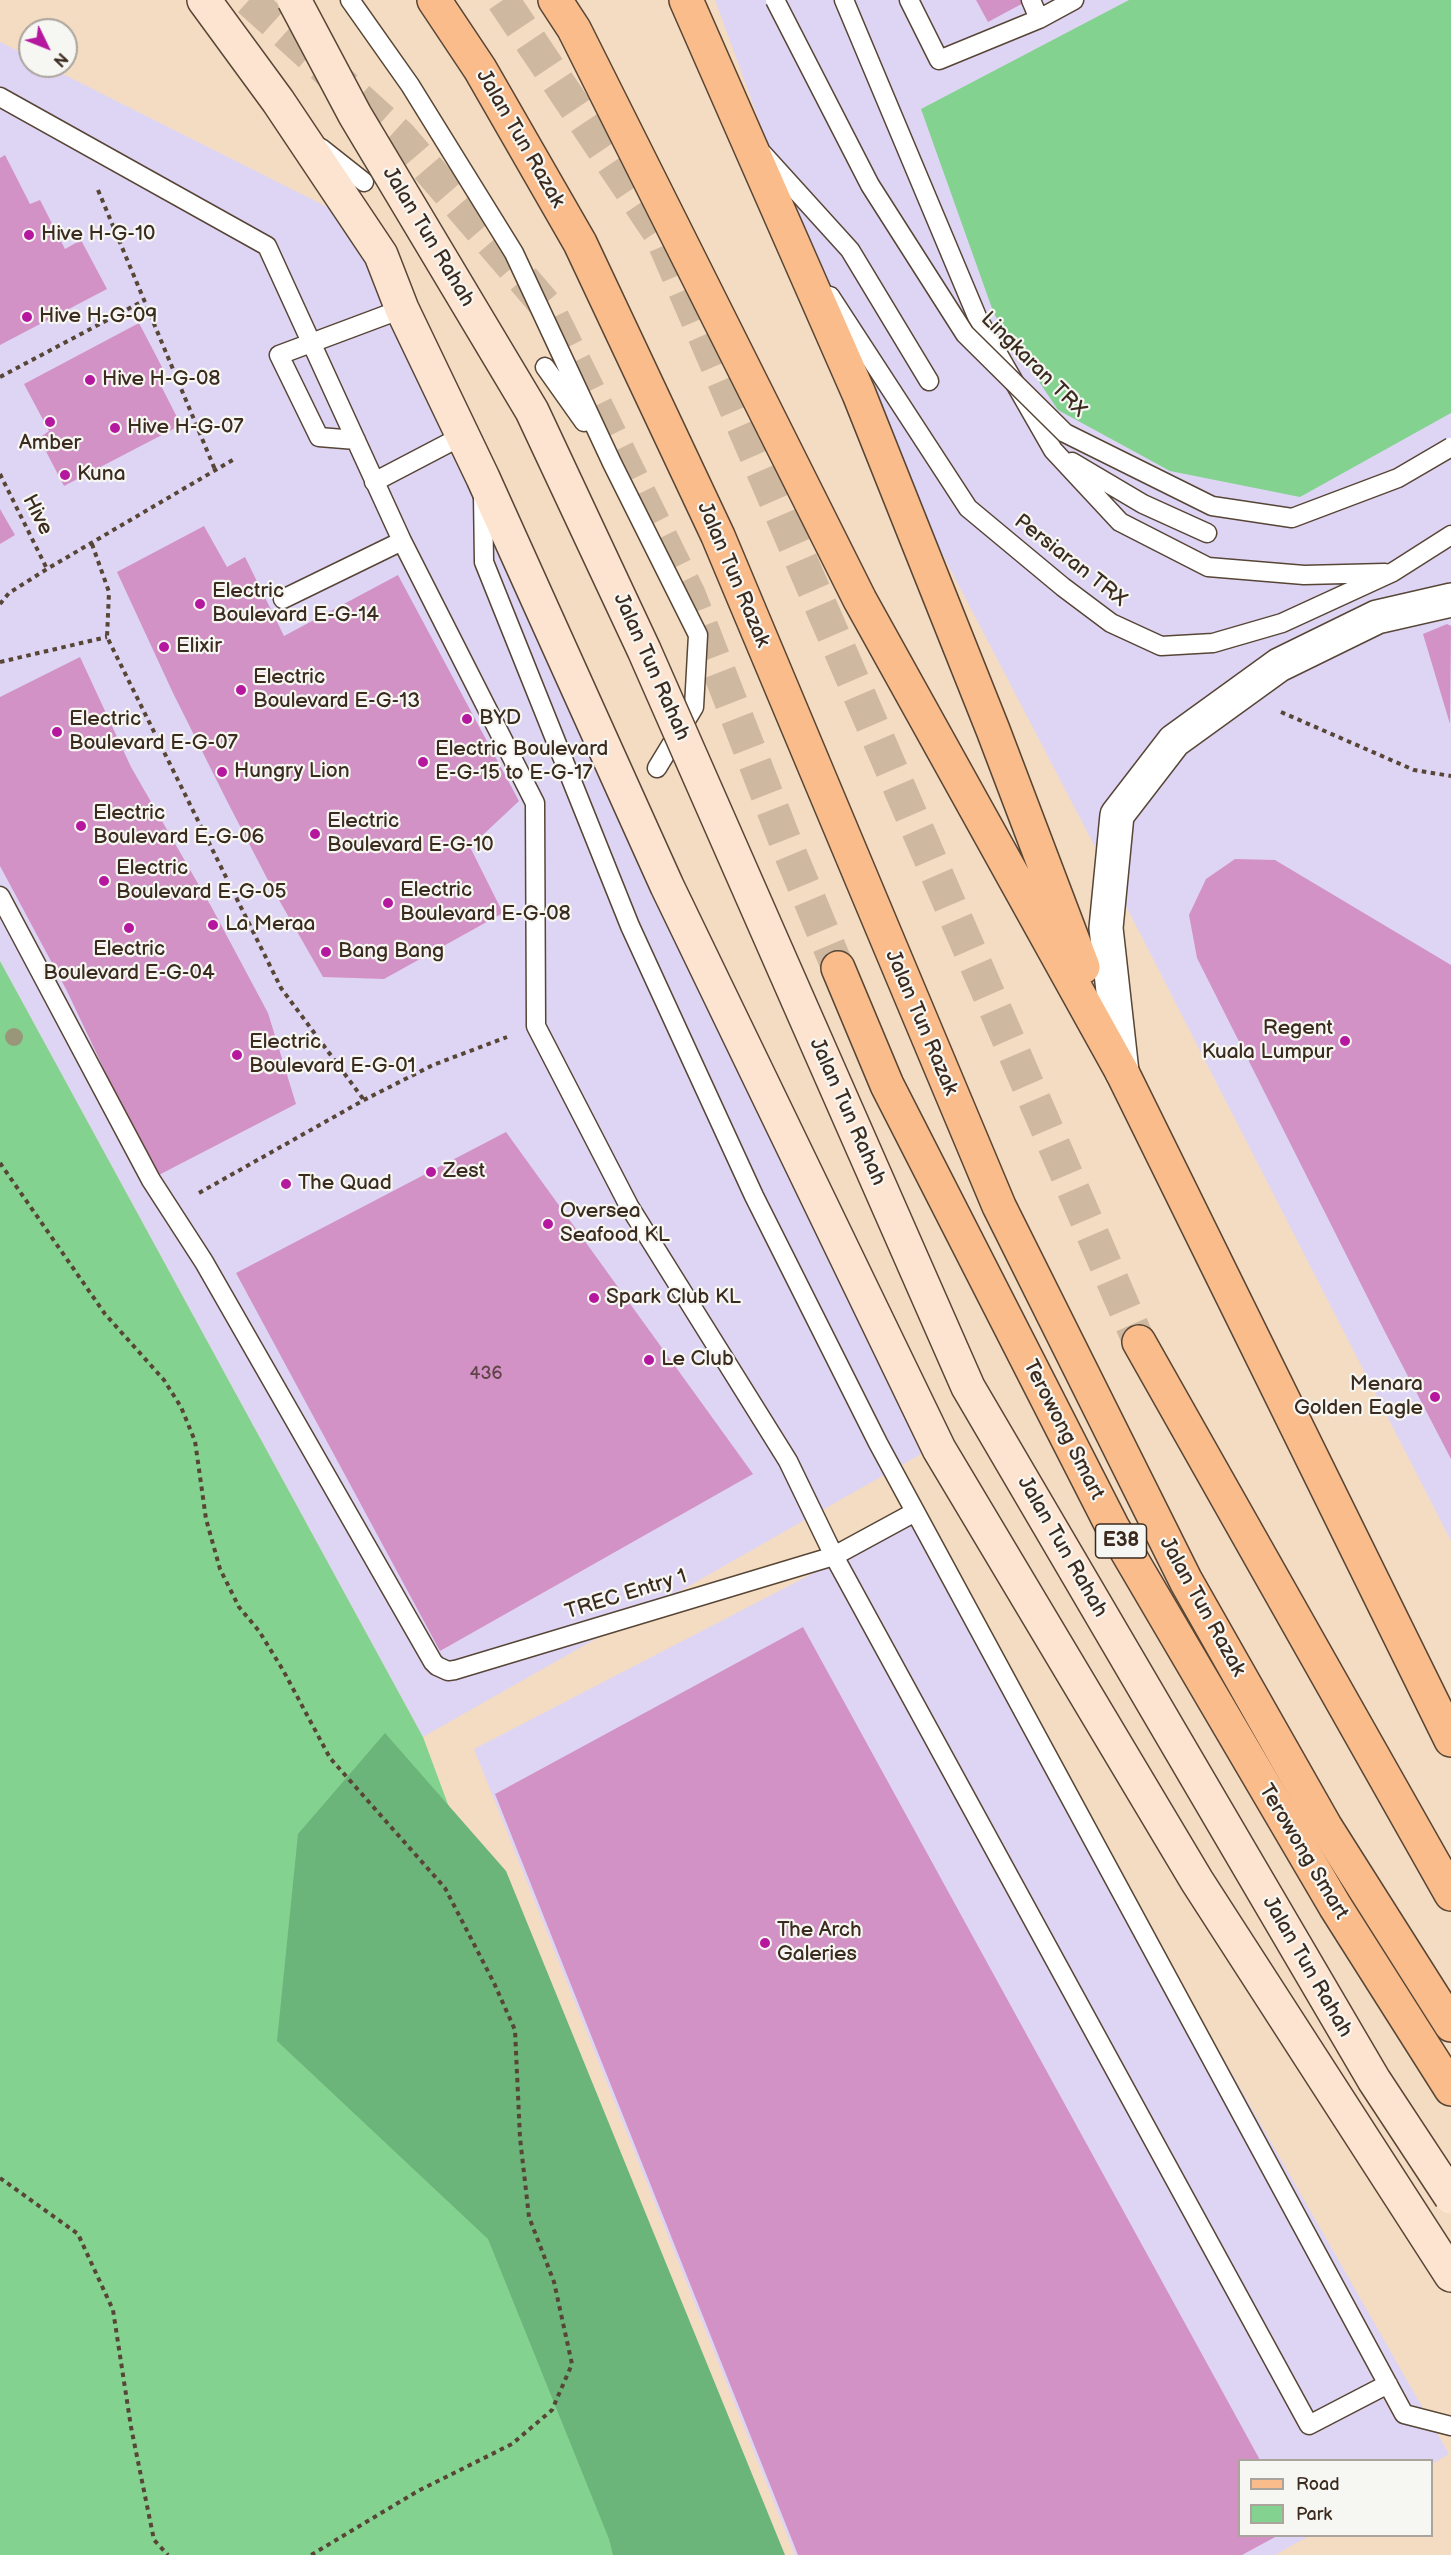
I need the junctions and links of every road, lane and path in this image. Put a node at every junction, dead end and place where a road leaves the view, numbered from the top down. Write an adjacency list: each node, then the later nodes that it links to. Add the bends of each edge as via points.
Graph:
1 (204, 0): 14 (main road)
2 (294, 0): 66 (main road, Jalan Tun Rahah, bridge, via 355,115 532,411 644,650 968,1387 1368,2070)
3 (350, 0): 30 (lane, via 410,85 514,253)
4 (434, 0): 63 (main road, Jalan Tun Razak, via 480,69 580,243 718,536 999,1206 1186,1581 1325,1826)
5 (555, 0): 54 (main road, via 579,40 860,600)
6 (687, 0): 15 (main road)
7 (775, 0): 27 (lane, Lingkaran TRX, bridge, via 870,184 965,334 1065,433 1212,506 1292,519 1398,478)
8 (844, 0): 28 (lane, via 978,319)
9 (909, 0): 12 (lane, via 939,60)
10 (1031, 0): 12 (lane)
11 (1074, 0): 12 (lane)
12 (1039, 19)
13 (0, 97): 16 (lane)
14 (295, 127): 17 (lane); 20 (main road, via 381,255)
15 (746, 135): 18 (main road); 24 (lane, via 850,250)
16 (77, 140): 19 (path); 21 (lane, via 267,246)
17 (364, 182)
18 (789, 234): 40 (lane, Persiaran TRX, via 968,508 1111,623 1161,646 1214,643 1281,623); 54 (main road, via 923,553)
19 (145, 300): 23 (path); 31 (path)
20 (402, 309): 21 (lane); 25 (main road)
21 (311, 342): 26 (lane); 26 (lane, via 279,355 319,437)
22 (545, 367): 30 (lane)
23 (0, 377)
24 (929, 381)
25 (462, 436): 33 (main road); 34 (lane)
26 (356, 440): 34 (lane)
27 (1451, 447)
28 (1053, 450): 35 (lane, via 1143,504); 40 (lane, via 1120,522 1208,567 1304,575)
29 (236, 458): 31 (path)
30 (612, 463): 49 (lane, via 698,635 694,707)
31 (216, 472): 38 (path)
32 (0, 474): 39 (path, Hive)
33 (483, 478): 59 (lane, via 484,562 630,926 754,1196); 67 (main road, via 667,886 939,1449 1197,1881)
34 (375, 482): 37 (lane)
35 (1207, 533)
36 (1451, 535): 40 (lane, Persiaran TRX)
37 (402, 541): 43 (lane); 53 (lane, via 535,803)
38 (92, 544): 39 (path); 46 (path, via 109,592)
39 (48, 569): 41 (path)
40 (1393, 572)
41 (9, 593): 42 (path); 45 (path)
42 (0, 598)
43 (283, 599)
44 (1450, 599): 48 (street, via 1377,616 1279,665)
45 (0, 604)
46 (107, 637): 47 (path); 55 (path, via 281,988)
47 (0, 662)
48 (1239, 694): 50 (path, via 1414,770); 54 (street, via 1174,741 1117,815 1106,928)
49 (657, 768)
50 (1451, 776)
51 (0, 896): 60 (lane, TREC Entry 1, via 151,1180 204,1262 433,1662 448,1671 455,1670)
52 (838, 968): 64 (main road, Terowong Smart / E38, via 887,1085 1112,1526 1335,1906)
53 (536, 1026): 55 (path, via 433,1065); 60 (lane, via 629,1206 788,1461)
54 (1122, 1072): 61 (main road)
55 (364, 1100): 57 (path)
56 (0, 1163): 71 (path, via 105,1314 164,1380 181,1407 195,1441 206,1518 220,1569 239,1607 283,1670 330,1758 445,1888 515,2030 520,2138 529,2217 554,2282 572,2364 552,2410 512,2444 418,2491)
57 (197, 1194)
58 (1138, 1342): 62 (main road)
59 (915, 1512): 60 (lane, TREC Entry 1); 68 (lane)
60 (834, 1556): 68 (lane, via 1309,2425)
61 (1451, 1740)
62 (1451, 1894)
63 (1451, 2025)
64 (1451, 2089)
65 (0, 2178): 70 (path, via 78,2234 113,2310 154,2540)
66 (1451, 2197)
67 (1451, 2275)
68 (1388, 2384): 69 (lane, via 1404,2414)
69 (1451, 2426)
70 (168, 2555)
71 (311, 2555)

